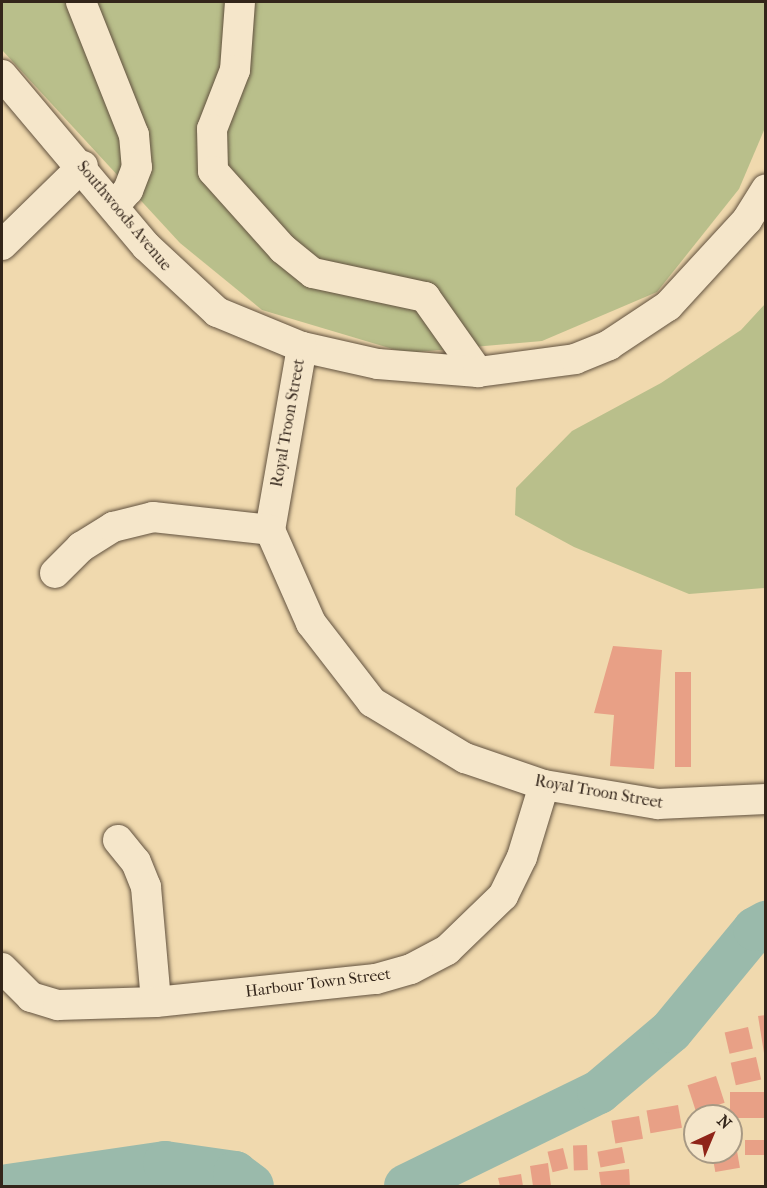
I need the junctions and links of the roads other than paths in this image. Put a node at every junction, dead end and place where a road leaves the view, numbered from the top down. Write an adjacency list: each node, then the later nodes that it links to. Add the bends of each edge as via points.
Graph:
1 (81, 2): 6 (street, via 134,135 137,167 128,190)
2 (240, 2): 9 (street, via 235,70 212,129 213,171 283,249 313,273 425,297)
3 (2, 75): 4 (street, Southwoods Avenue)
4 (83, 166): 6 (street, Southwoods Avenue); 7 (street)
5 (765, 189): 9 (street, Southwoods Avenue, via 747,220 704,269 638,329 575,359)
6 (114, 206): 8 (street, Southwoods Avenue, via 178,279 217,312)
7 (2, 245)
8 (302, 346): 9 (street, Southwoods Avenue, via 378,364); 10 (street, Royal Troon Street)
9 (478, 372)
10 (270, 530): 11 (street, via 153,517 105,532 81,547); 12 (street, Royal Troon Street, via 312,623 372,702 465,758)
11 (55, 573)
12 (544, 785): 13 (street, Royal Troon Street, via 658,804); 16 (street, Harbour Town Street, via 522,857 503,896 447,950 411,969 376,979)
13 (765, 799)
14 (118, 840): 16 (street, via 136,862 146,887)
15 (2, 968): 16 (street, Harbour Town Street, via 31,997 58,1005)
16 (156, 1002)

